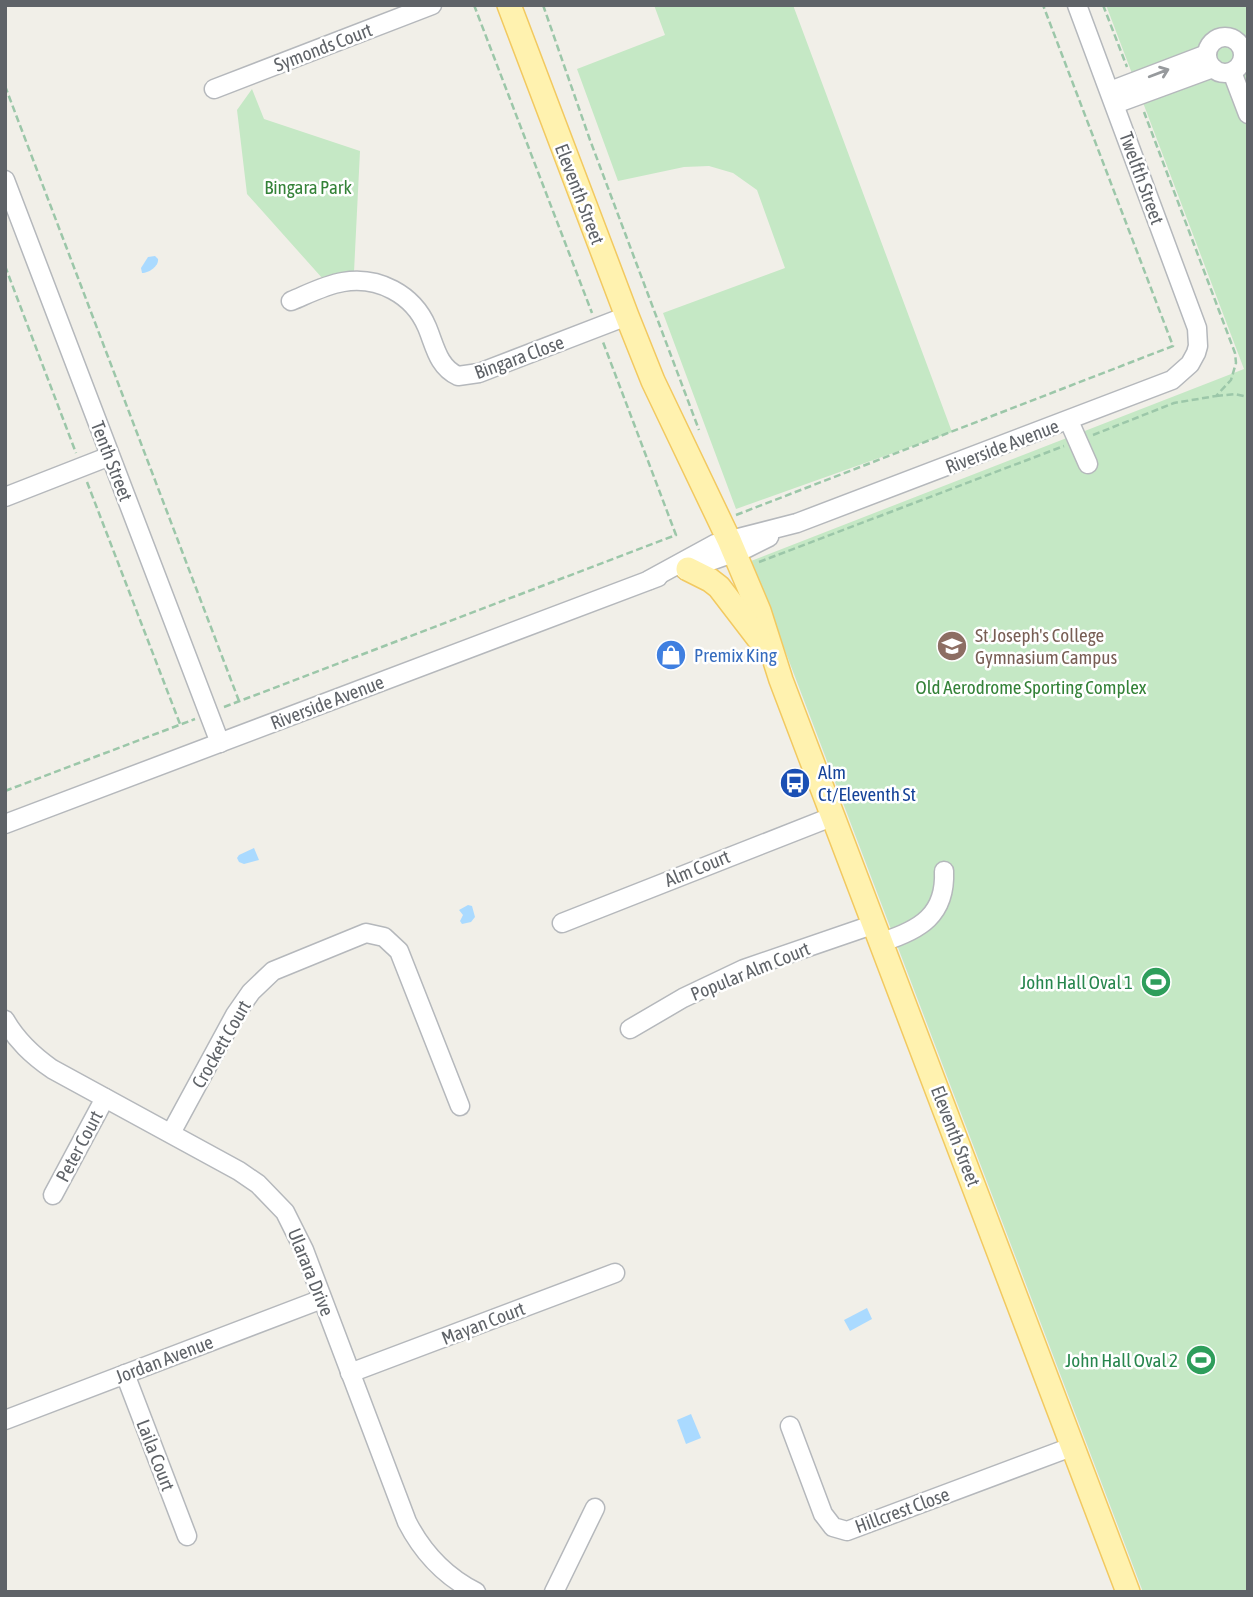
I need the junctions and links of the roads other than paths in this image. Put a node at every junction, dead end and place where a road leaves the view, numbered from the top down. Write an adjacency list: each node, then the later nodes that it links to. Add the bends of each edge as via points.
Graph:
1 (432, 5): 7 (street, Symonds Court)
2 (509, 5): 12 (main road, Eleventh Street)
3 (1077, 5): 8 (street, Twelfth Street)
4 (1241, 40): 5 (street, via 1217,39 1212,43); 6 (street)
5 (1210, 61): 6 (street, via 1220,71); 8 (street)
6 (1241, 61): 9 (street)
7 (214, 89)
8 (1112, 98): 13 (street, Twelfth Street, via 1197,328)
9 (1248, 114)
10 (5, 180): 15 (street, Tenth Street)
11 (291, 300): 12 (street, Bingara Close, via 344,282 386,285 419,312 444,367 458,376 479,373)
12 (627, 316): 18 (main road, Eleventh Street)
13 (1196, 353): 14 (street, Riverside Avenue, via 1172,380)
14 (1069, 421): 16 (street); 18 (street, Riverside Avenue)
15 (110, 456): 17 (street); 23 (street, Tenth Street)
16 (1088, 464)
17 (5, 497)
18 (732, 549): 19 (street, Riverside Avenue); 20 (street, Riverside Avenue); 21 (main road, Eleventh Street); 22 (main road, Eleventh Street, via 759,611)
19 (688, 569): 20 (street, Riverside Avenue); 21 (main road, via 719,587)
20 (649, 580): 23 (street, Riverside Avenue)
21 (765, 647): 22 (main road, Eleventh Street)
22 (781, 680): 24 (main road, Eleventh Street)
23 (219, 743): 25 (street, Riverside Avenue)
24 (834, 816): 27 (street, Alm Court); 28 (main road, Eleventh Street)
25 (5, 824)
26 (944, 871): 28 (street, Popular Alm Court, via 941,900 925,922 914,930)
27 (562, 923)
28 (878, 933): 30 (street, Popular Alm Court, via 744,969); 41 (main road, Eleventh Street)
29 (5, 1020): 31 (street, Ularara Drive, via 34,1056)
30 (630, 1029)
31 (105, 1098): 33 (street, Ularara Drive); 34 (street, Peter Court)
32 (460, 1106): 33 (street, Crockett Court, via 399,951 384,936 366,933 273,971 262,980 235,1015)
33 (171, 1133): 36 (street, Ularara Drive, via 239,1171 275,1199 296,1230)
34 (53, 1195)
35 (615, 1273): 37 (street, Mayan Court)
36 (323, 1298): 37 (street, Ularara Drive); 38 (street, Jordan Avenue)
37 (350, 1373): 44 (street, Ularara Drive, via 416,1539 438,1566)
38 (125, 1374): 39 (street, Jordan Avenue); 43 (street, Laila Court)
39 (5, 1419)
40 (790, 1426): 41 (street, Hillcrest Close, via 822,1514 833,1527 846,1531)
41 (1074, 1446): 46 (main road, Eleventh Street)
42 (595, 1508): 45 (street)
43 (187, 1536)
44 (476, 1592)
45 (554, 1592)
46 (1128, 1592)

